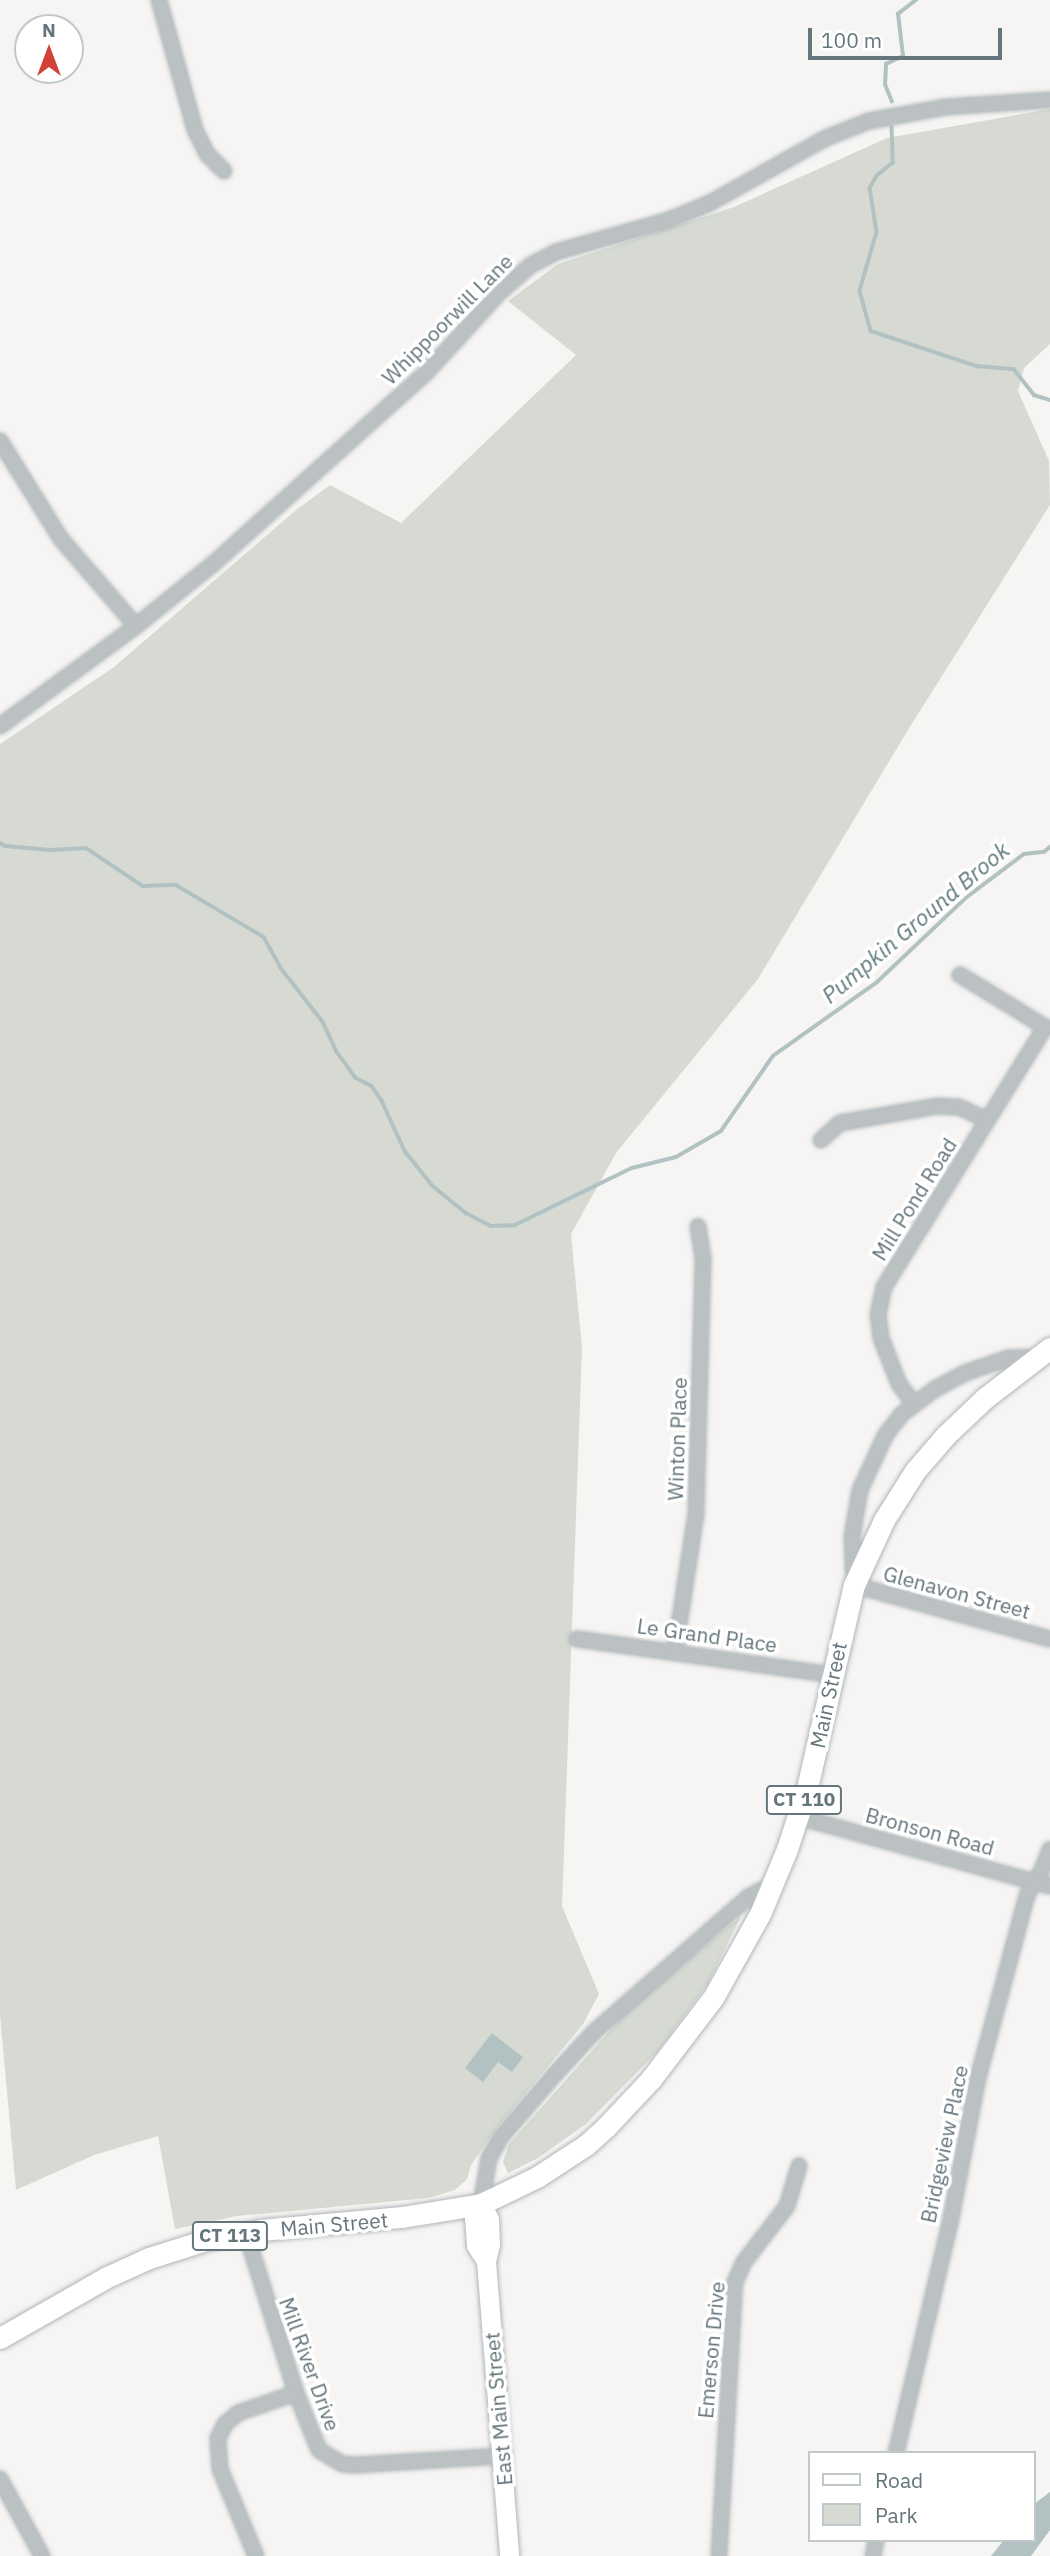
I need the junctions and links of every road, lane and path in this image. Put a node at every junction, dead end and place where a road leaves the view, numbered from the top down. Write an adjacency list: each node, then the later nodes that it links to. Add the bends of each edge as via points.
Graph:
1 (159, 0): 3 (street, via 195,130 207,154)
2 (1050, 100): 5 (street, Whippoorwill Lane, via 946,107 869,121 826,138 680,216 569,248 531,265 499,292 425,374 263,520)
3 (223, 171)
4 (0, 441): 5 (street, via 61,539)
5 (136, 626): 6 (street, Whippoorwill Lane)
6 (0, 726)
7 (960, 975): 8 (street, Mill Pond Road, via 1045,1027)
8 (987, 1120): 9 (street, via 959,1107 937,1106 840,1124); 12 (street, Mill Pond Road, via 884,1287 879,1306 885,1348 899,1384)
9 (821, 1140)
10 (698, 1226): 16 (street, Winton Place, via 702,1258 695,1513)
11 (1044, 1353): 12 (street, Main Street, via 981,1367); 13 (main road, Main Street / CT 110, via 964,1417 915,1471 884,1520)
12 (913, 1404): 13 (street, Main Street, via 885,1436 860,1490 853,1525)
13 (854, 1585): 15 (street, Glenavon Street); 17 (main road, Main Street / CT 110)
14 (577, 1639): 16 (street, Le Grand Place)
15 (1050, 1639)
16 (675, 1651): 17 (street, Le Grand Place)
17 (832, 1675): 18 (main road, Main Street / CT 110)
18 (799, 1816): 20 (street, Bronson Road); 21 (main road, Main Street / CT 110)
19 (1050, 1849): 20 (street, Bridgeview Place)
20 (1035, 1882): 22 (street, Bronson Road); 28 (street, Bridgeview Place, via 1027,1895 978,2078 951,2218)
21 (772, 1885): 24 (street, via 748,1897 594,2032 556,2072 489,2158); 24 (main road, Main Street / CT 110, via 713,1998 630,2103 564,2160)
22 (1050, 1885)
23 (799, 2166): 34 (street, Emerson Drive, via 787,2206 735,2281)
24 (481, 2204): 25 (main road, Main Street / CT 113); 29 (main road, East Main Street, via 489,2219 486,2261)
25 (246, 2233): 26 (main road, Main Street / CT 113, via 149,2258); 27 (street, Mill River Drive)
26 (0, 2338)
27 (296, 2393): 29 (street, Mill River Drive, via 319,2450 342,2464); 32 (street, via 237,2413 218,2438 220,2469)
28 (896, 2451)
29 (502, 2456): 33 (main road, East Main Street)
30 (0, 2479): 31 (street)
31 (42, 2556)
32 (256, 2556)
33 (509, 2556)
34 (719, 2556)

